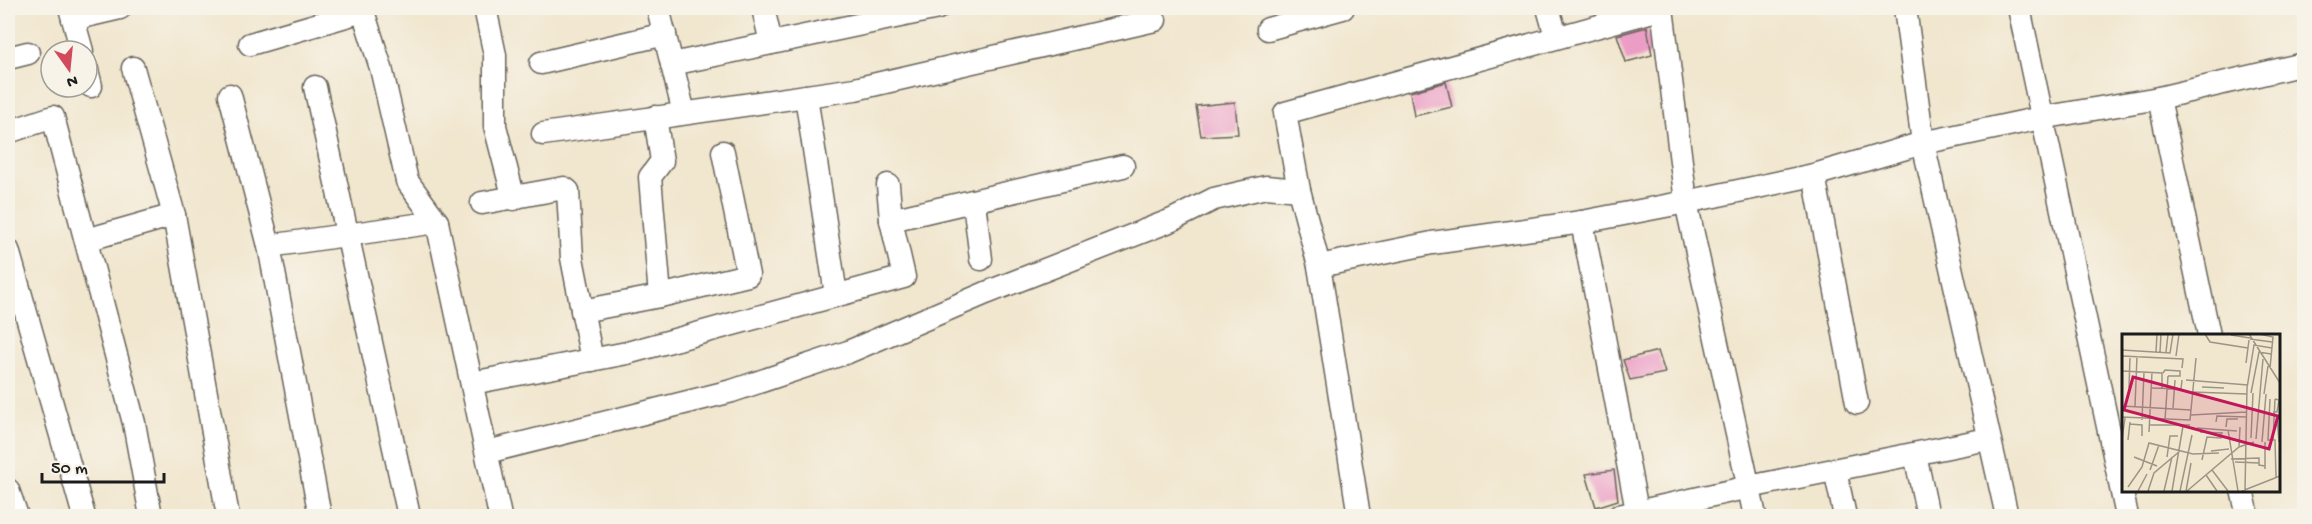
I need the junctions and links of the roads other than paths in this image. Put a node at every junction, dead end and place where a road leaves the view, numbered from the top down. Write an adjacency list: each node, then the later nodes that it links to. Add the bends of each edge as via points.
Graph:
1 (120, 8): 12 (street)
2 (364, 8): 19 (street); 45 (street, via 407,181)
3 (485, 8): 39 (street, via 495,55 495,126)
4 (658, 8): 15 (street)
5 (763, 8): 18 (street)
6 (938, 8): 18 (street)
7 (1343, 8): 14 (street)
8 (1548, 8): 16 (street)
9 (1663, 8): 16 (street); 41 (street)
10 (1905, 8): 33 (street)
11 (2019, 8): 30 (street)
12 (72, 13): 17 (street)
13 (1155, 20): 26 (street, via 877,84)
14 (1268, 29)
15 (665, 34): 20 (street); 21 (street)
16 (1556, 36): 38 (street, via 1285,113)
17 (79, 39)
18 (771, 43): 21 (street)
19 (250, 44)
20 (542, 63)
21 (672, 64): 28 (street)
22 (2304, 64): 27 (street)
23 (133, 68): 43 (street)
24 (315, 87): 47 (street)
25 (230, 95): 49 (street)
26 (806, 96): 28 (street); 53 (street)
27 (2159, 98): 30 (street); 56 (street)
28 (684, 113): 29 (street)
29 (655, 117): 32 (street); 54 (street, via 662,161 650,177)
30 (2041, 118): 33 (street); 80 (street)
31 (8, 132): 48 (street, via 53,117)
32 (543, 134)
33 (1923, 143): 36 (street); 60 (street)
34 (723, 152): 54 (street, via 748,274)
35 (1123, 166): 40 (street)
36 (1814, 175): 41 (street); 59 (street)
37 (888, 185): 44 (street)
38 (1299, 190): 52 (street); 61 (street, via 1266,187 1214,198 1172,220 848,352 732,391)
39 (514, 199): 42 (street); 55 (street, via 564,188 568,191 572,258)
40 (974, 202): 44 (street); 51 (street)
41 (1686, 202): 46 (street); 64 (street)
42 (482, 203)
43 (174, 215): 48 (street); 71 (street)
44 (891, 220): 53 (street, via 904,277)
45 (437, 222): 47 (street); 58 (street)
46 (1582, 222): 52 (street, via 1432,243); 68 (street)
47 (349, 233): 49 (street); 73 (street)
48 (86, 240): 70 (street, via 134,423)
49 (269, 246): 72 (street)
50 (8, 250): 69 (street)
51 (981, 259)
52 (1319, 266): 75 (street)
53 (836, 295): 57 (street)
54 (660, 296): 55 (street)
55 (582, 310): 57 (street)
56 (2209, 334)
57 (592, 360): 58 (street)
58 (472, 383): 61 (street)
59 (1857, 403)
60 (1988, 439): 62 (street); 79 (street)
61 (487, 452): 74 (street)
62 (1915, 453): 63 (street); 78 (street)
63 (1835, 470): 64 (street); 77 (street)
64 (1749, 487): 68 (street); 76 (street)
65 (8, 490): 67 (street)
66 (2242, 491): 81 (street)
67 (16, 513)
68 (1631, 515)
69 (84, 516)
70 (151, 516)
71 (228, 516)
72 (320, 516)
73 (409, 516)
74 (500, 516)
75 (1359, 516)
76 (1755, 516)
77 (1845, 516)
78 (1928, 516)
79 (2007, 516)
80 (2127, 516)
81 (2248, 516)

